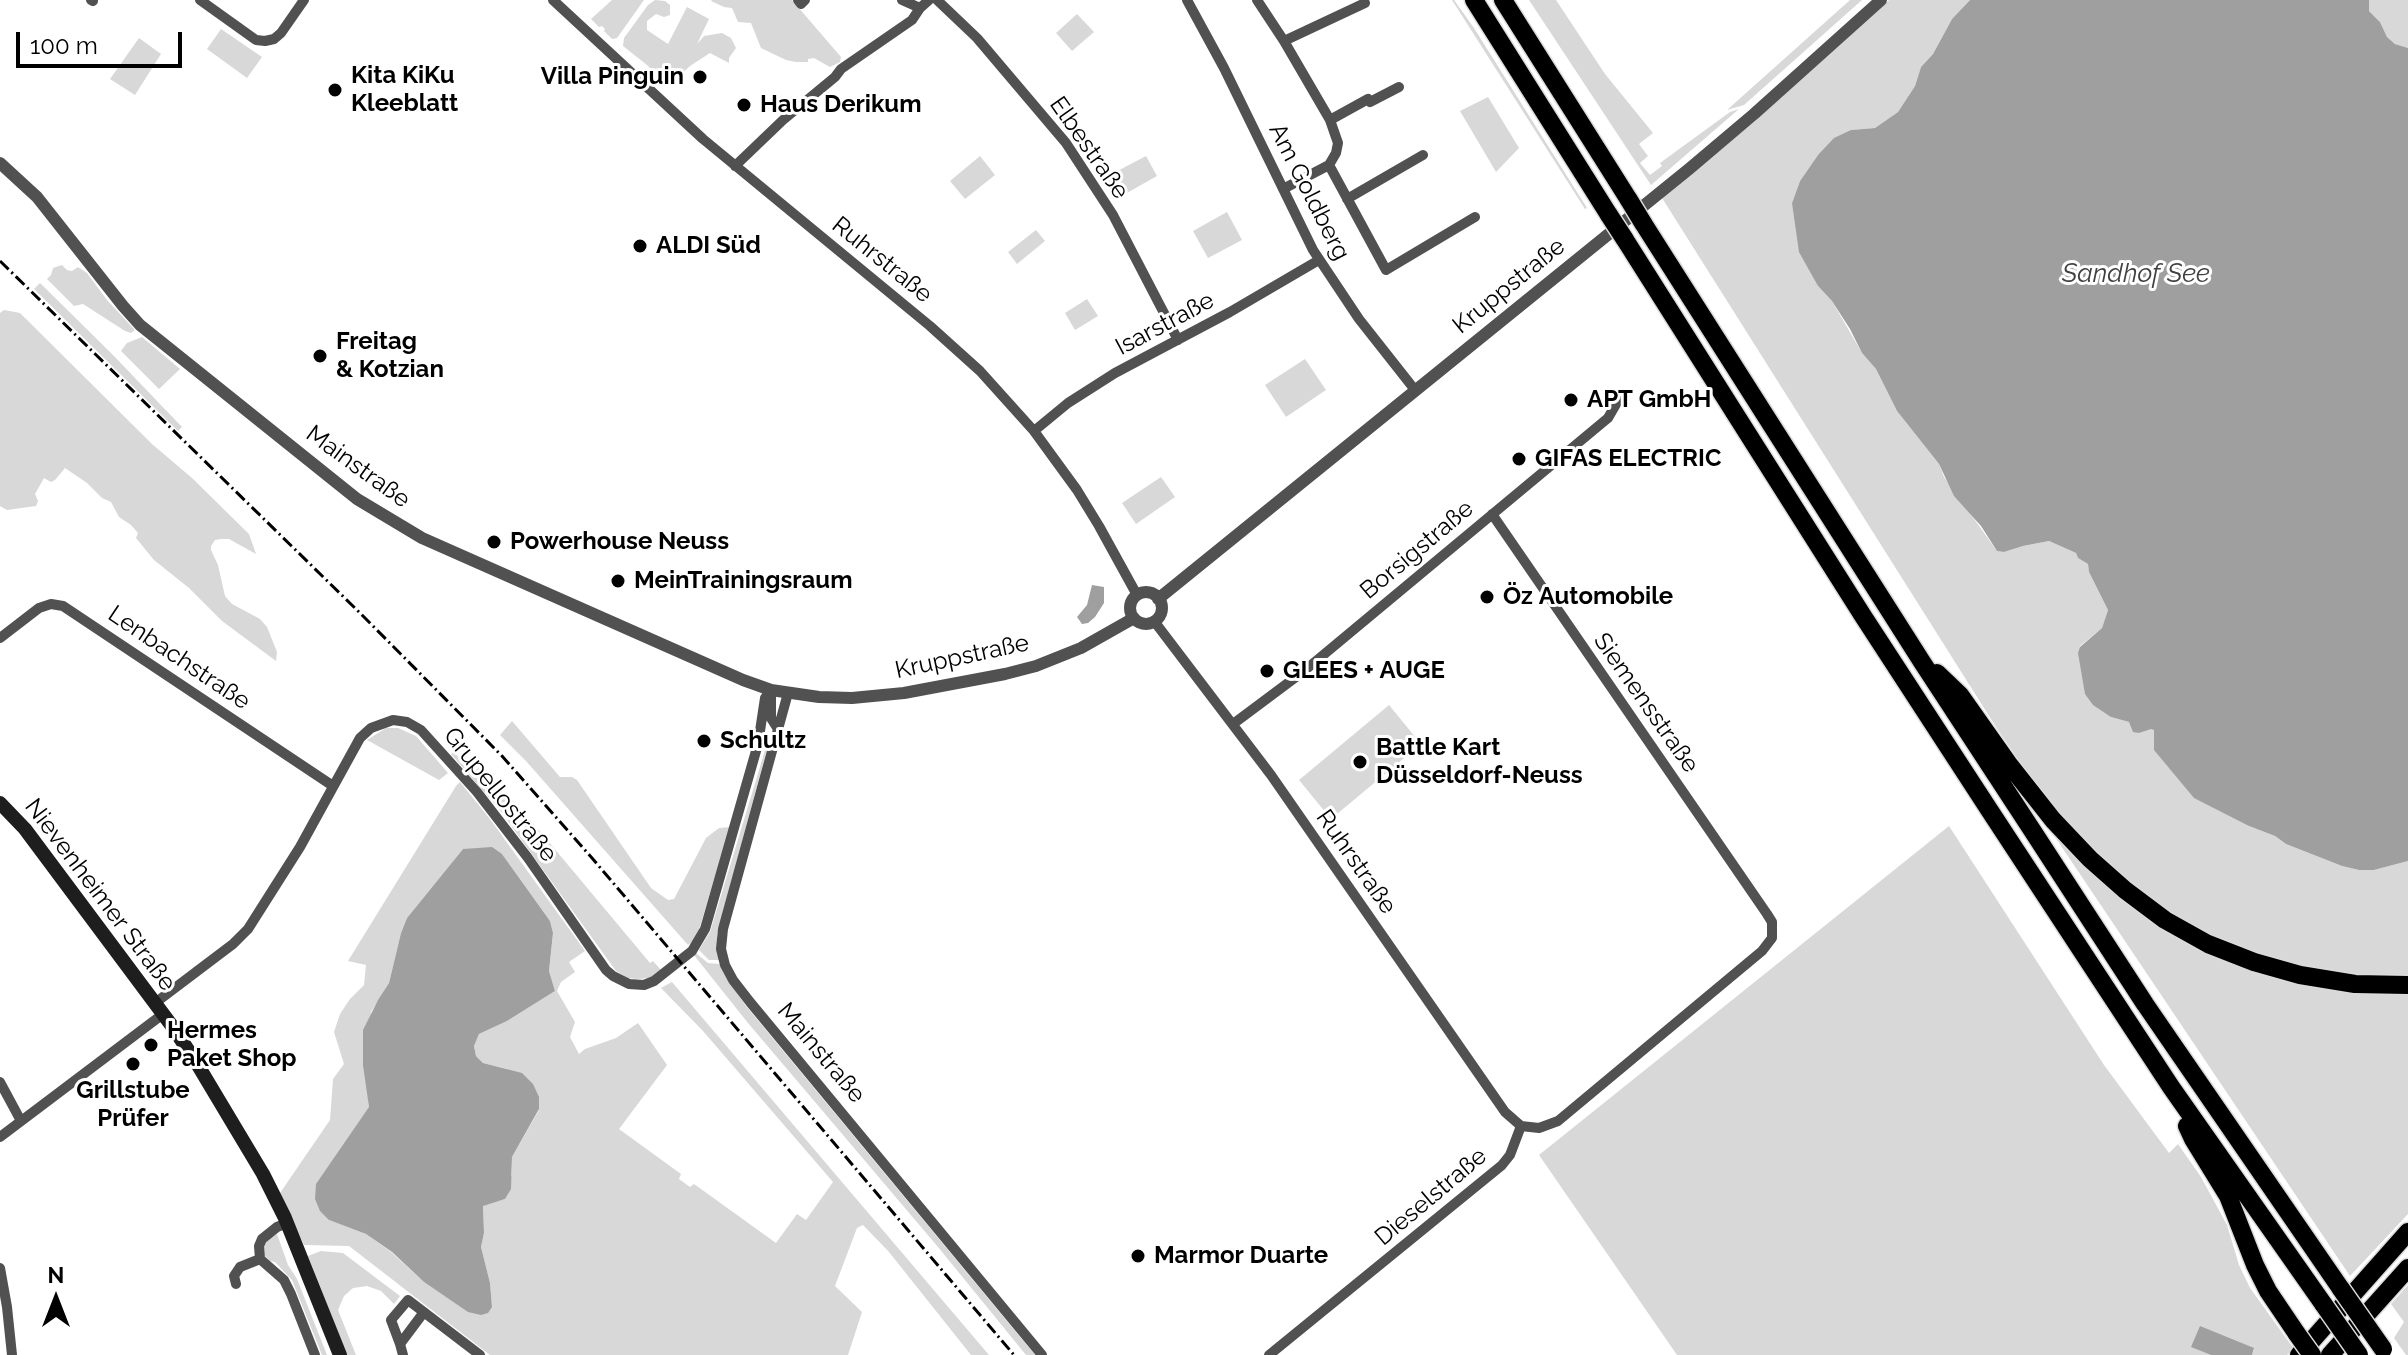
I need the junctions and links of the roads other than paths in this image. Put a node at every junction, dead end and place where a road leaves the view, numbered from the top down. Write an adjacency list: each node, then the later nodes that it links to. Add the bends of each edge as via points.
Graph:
1 (200, 0): 2 (street, via 265,41 281,33)
2 (304, 0)
3 (553, 0): 22 (street, Ruhrstraße)
4 (798, 0): 5 (street)
5 (805, 0)
6 (902, 0): 15 (street)
7 (929, 0): 15 (street)
8 (937, 0): 27 (street, Elbestraße, via 977,38 1066,143 1113,215)
9 (1187, 0): 23 (street, Am Goldberg)
10 (1257, 0): 16 (street)
11 (1474, 0): 48 (highway, bridge, via 1863,616)
12 (1503, 0): 37 (highway, bridge)
13 (1881, 0): 28 (street, Kruppstraße, via 1754,114)
14 (1365, 3): 16 (street)
15 (920, 8): 22 (street, via 909,23 841,69)
16 (1284, 41): 18 (street)
17 (1399, 87): 18 (street)
18 (1330, 120): 21 (street, via 1338,143)
19 (1423, 155): 24 (street)
20 (0, 163): 38 (street, Mainstraße, via 37,197 140,325 357,499 445,549)
21 (1329, 165): 23 (street); 24 (street)
22 (735, 166): 30 (street, Ruhrstraße, via 937,331)
23 (1283, 189): 26 (street, Am Goldberg)
24 (1347, 199): 25 (street, via 1386,270)
25 (1475, 217)
26 (1319, 260): 27 (street, Isarstraße); 28 (street, Am Goldberg)
27 (1178, 340): 30 (street, Isarstraße, via 1115,373)
28 (1415, 390): 33 (street, Kruppstraße)
29 (1619, 399): 31 (street, Borsigstraße, via 1608,418)
30 (1034, 431): 32 (street, Ruhrstraße, via 1092,514)
31 (1492, 514): 40 (street, Borsigstraße); 50 (street, Siemensstraße, via 1767,914 1773,931 1762,951 1558,1121 1539,1128)
32 (1137, 595): 33 (street, via 1148,592); 34 (street, via 1131,603)
33 (1158, 599): 35 (street, via 1162,608)
34 (1134, 618): 35 (street, via 1145,624); 39 (street, Kruppstraße, via 1063,656 1005,674 878,696)
35 (1154, 621): 40 (street, Ruhrstraße)
36 (0, 638): 43 (street, Lenbachstraße, via 39,608 63,606)
37 (1922, 662): 45 (highway, via 1952,686 2053,820 2090,859 2165,920 2208,944 2300,975); 60 (highway, bridge, via 2145,1004)
38 (771, 690): 39 (street, Mainstraße); 41 (street, Mainstraße, via 771,718); 42 (street)
39 (788, 693): 41 (street, Mainstraße)
40 (1233, 724): 50 (street, Ruhrstraße, via 1505,1112)
41 (778, 729): 42 (street); 65 (street, Mainstraße, via 723,929 725,965)
42 (758, 744): 43 (street, Grupellostraße, via 705,929 692,951 665,974 635,985 606,970 477,792 414,725 393,720 371,728)
43 (333, 786): 46 (street, Grupellostraße, via 248,929)
44 (0, 803): 46 (main road, Nievenheimer Straße)
45 (2408, 985)
46 (159, 1009): 49 (street, Grupellostraße); 52 (main road, Nievenheimer Straße, via 263,1174)
47 (0, 1082): 49 (street)
48 (2171, 1087): 68 (highway, bridge, via 2193,1139 2228,1196 2262,1278); 70 (highway, bridge)
49 (21, 1121): 51 (street, Grupellostraße)
50 (1521, 1126): 66 (street, Dieselstraße, via 1502,1165)
51 (0, 1137)
52 (287, 1223): 54 (street, via 262,1239); 63 (main road, Nievenheimer Straße)
53 (2408, 1232): 67 (highway)
54 (260, 1259): 57 (street, via 238,1269); 62 (street, via 284,1280)
55 (0, 1268): 61 (street)
56 (2408, 1268): 69 (highway)
57 (236, 1284)
58 (424, 1312): 59 (street); 59 (street, via 408,1300 391,1320); 64 (street)
59 (401, 1349)
60 (2385, 1352)
61 (12, 1355)
62 (315, 1355)
63 (340, 1355)
64 (480, 1355)
65 (1042, 1355)
66 (1269, 1355)
67 (2299, 1355)
68 (2312, 1355)
69 (2330, 1355)
70 (2359, 1355)

